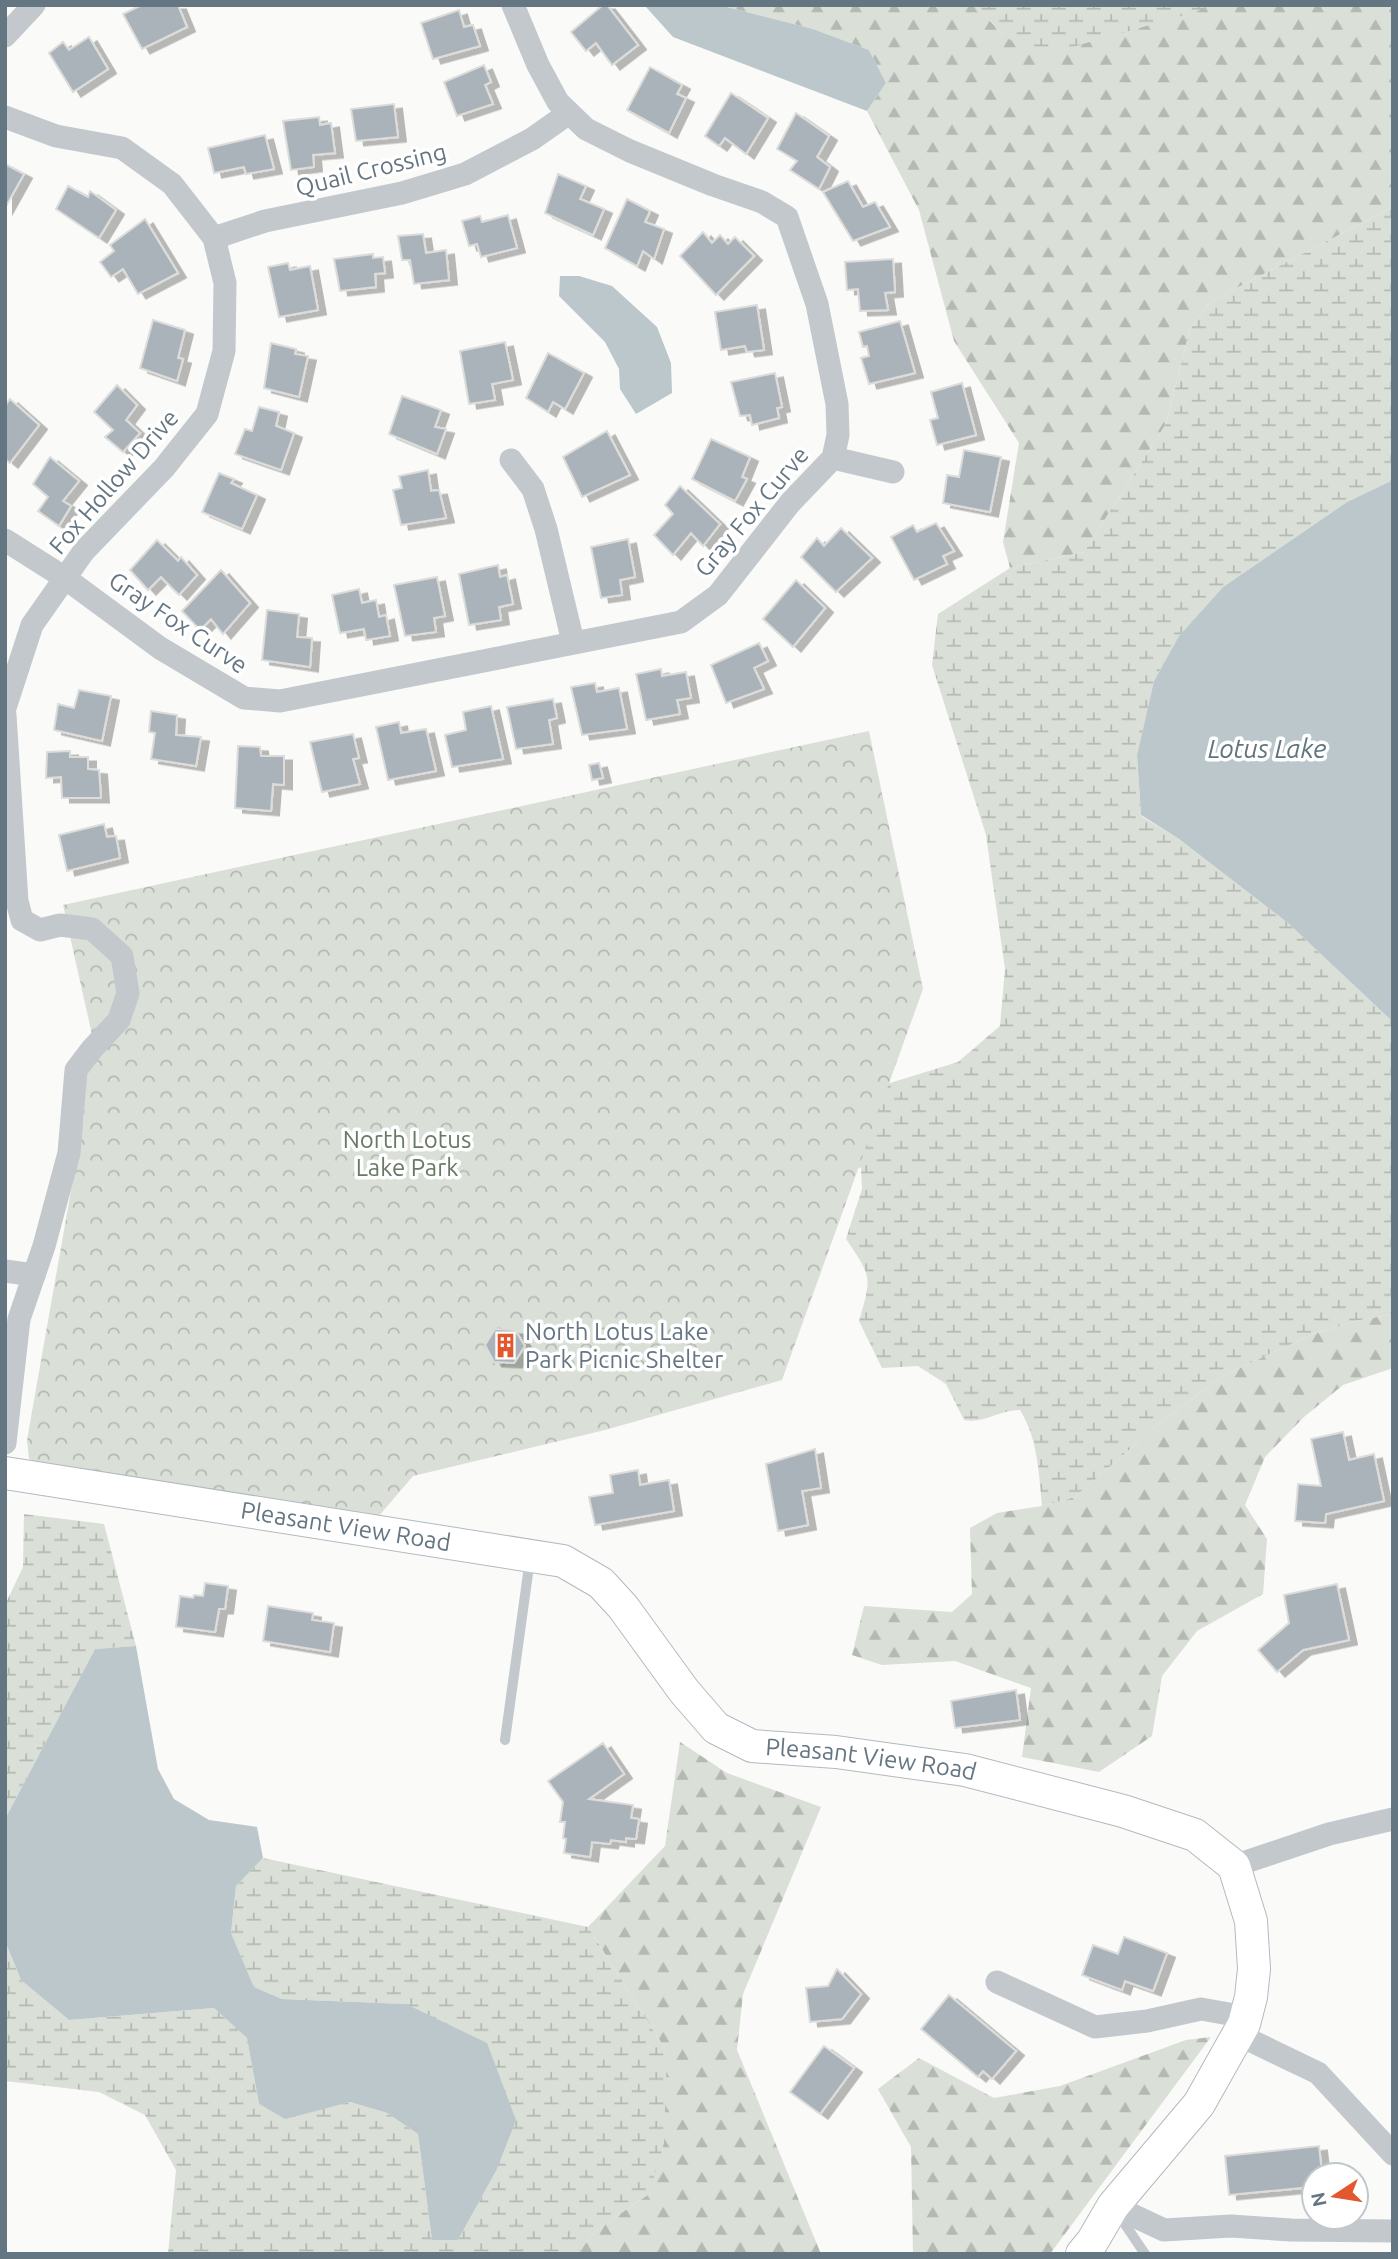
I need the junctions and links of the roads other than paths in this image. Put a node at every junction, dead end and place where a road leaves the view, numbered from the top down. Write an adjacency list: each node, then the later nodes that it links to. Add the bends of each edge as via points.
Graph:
1 (34, 5): 3 (street)
2 (513, 5): 4 (street, Gray Fox Curve, via 538,65 558,103)
3 (5, 36)
4 (569, 113): 6 (street, Quail Crossing, via 532,139 465,174 402,194 265,221); 7 (street, Gray Fox Curve, via 586,129 630,151 762,202 787,217 817,304 836,404 838,435)
5 (5, 117): 6 (street, Fox Hollow Drive, via 56,136 122,148 172,184)
6 (214, 238): 11 (street, Fox Hollow Drive, via 225,283 225,351 207,414)
7 (833, 458): 9 (street); 12 (street, Gray Fox Curve, via 790,503 718,595 681,622)
8 (511, 460): 12 (street, via 533,489)
9 (893, 472)
10 (5, 540): 11 (street, Gray Fox Curve)
11 (65, 578): 12 (street, Gray Fox Curve, via 160,648 244,698 280,701); 13 (street, Fox Hollow Drive, via 32,625)
12 (573, 642)
13 (5, 708)
14 (5, 715): 15 (street)
15 (7, 797): 17 (street, via 22,920 40,930 60,925 92,929 122,956 128,993 120,1020 76,1070 69,1153)
16 (5, 1271): 17 (street)
17 (34, 1275): 18 (street, via 19,1319)
18 (5, 1443)
19 (5, 1473): 20 (street, Pleasant View Road)
20 (531, 1556): 21 (lane); 23 (street, Pleasant View Road, via 563,1561 601,1583 716,1728 752,1746 965,1770 1123,1811 1195,1835)
21 (505, 1740)
22 (1393, 1819): 23 (street, via 1329,1834)
23 (1234, 1866): 25 (street, via 1251,1921 1254,1969)
24 (997, 1982): 25 (street, via 1096,2027 1201,2009)
25 (1242, 2026): 26 (street, via 1318,2074); 27 (street, via 1199,2104)
26 (1393, 2154)
27 (1113, 2206): 28 (street, via 1164,2230 1231,2226); 29 (street); 30 (lane)
28 (1393, 2231)
29 (1082, 2254)
30 (1145, 2254)

